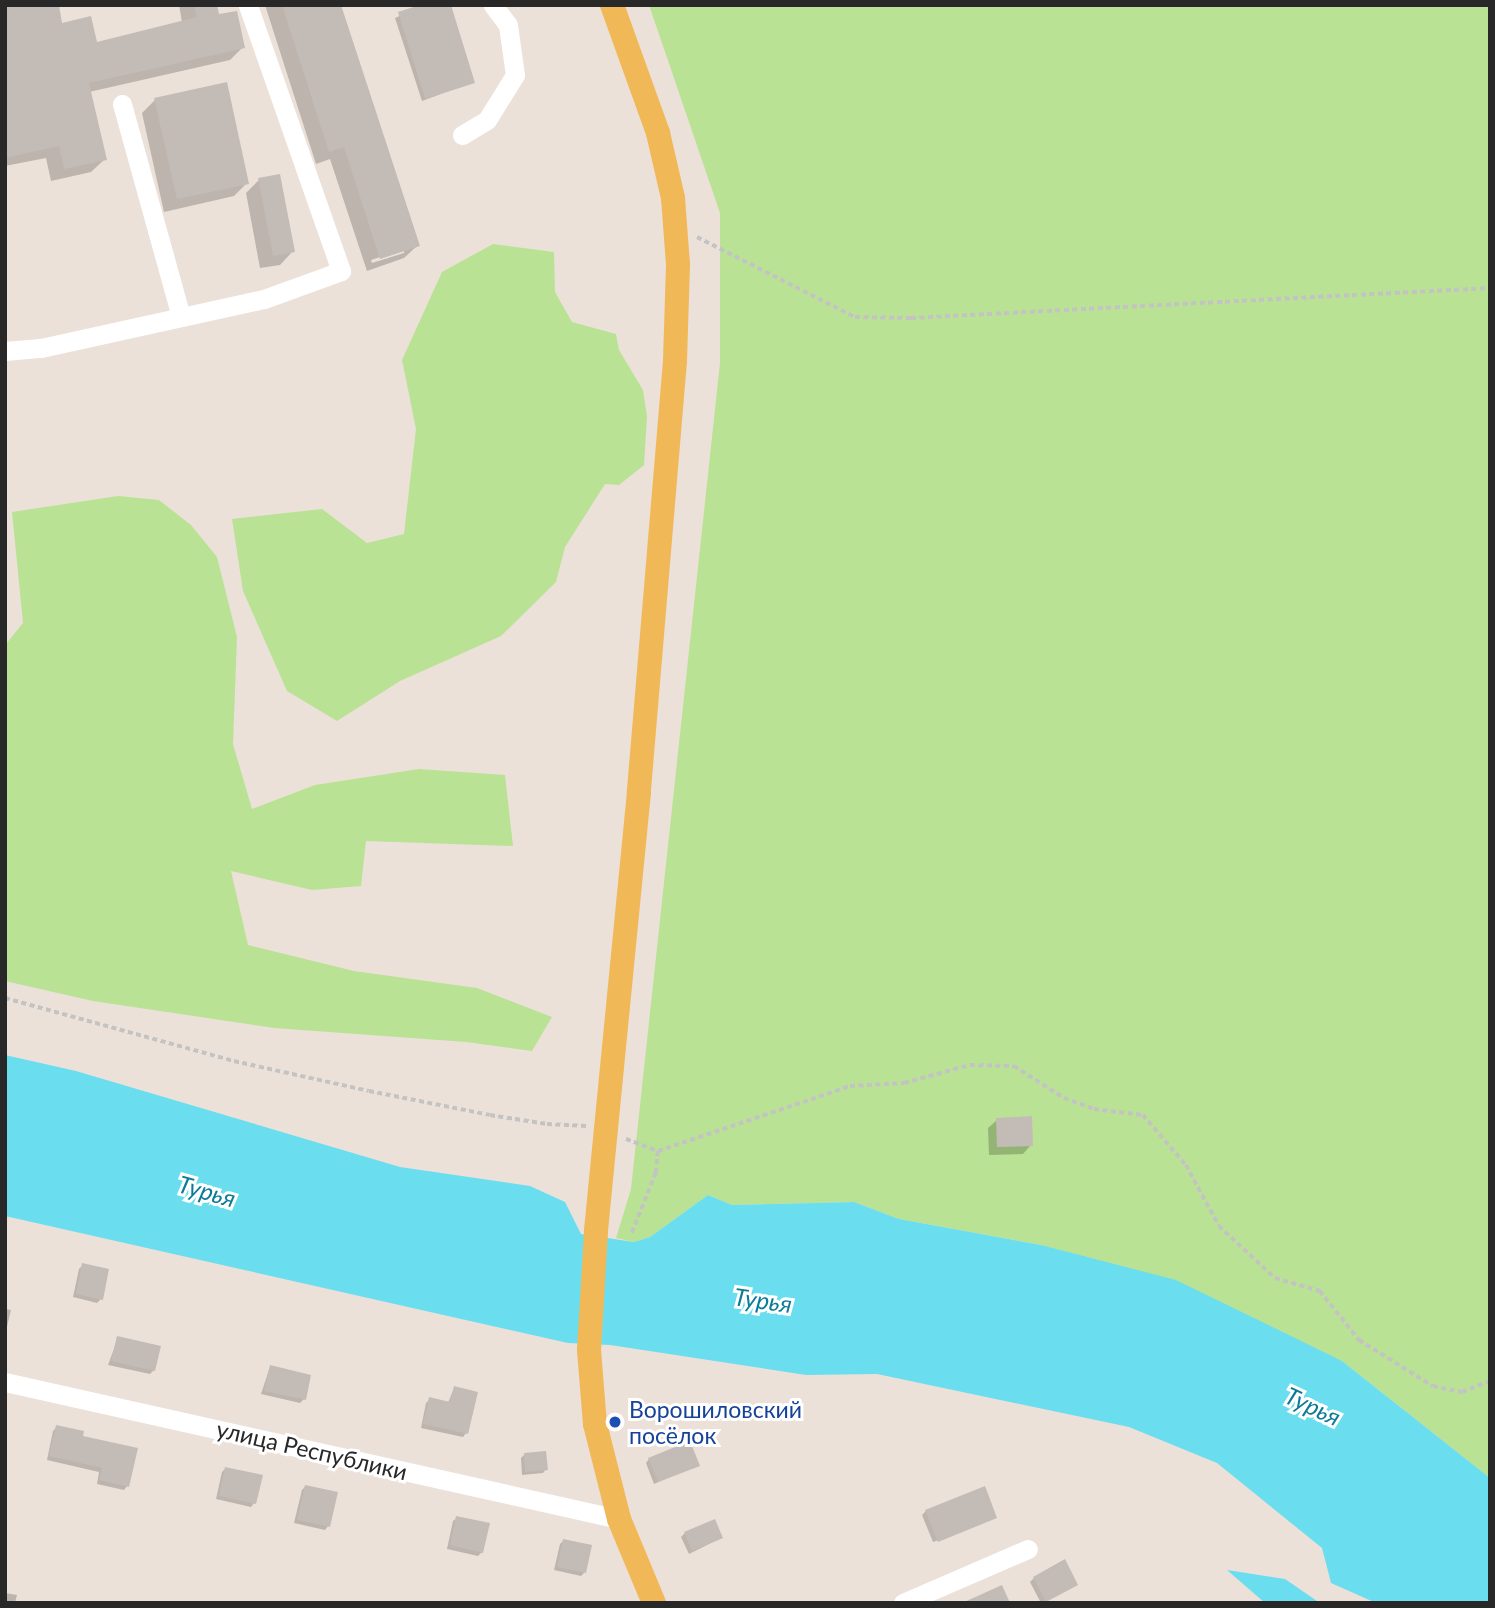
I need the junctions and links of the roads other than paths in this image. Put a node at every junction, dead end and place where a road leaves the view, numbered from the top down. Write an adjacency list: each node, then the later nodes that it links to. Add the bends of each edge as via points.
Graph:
1 (248, 5): 6 (street, via 341,271 264,299)
2 (493, 5): 5 (street, via 508,25 515,75 487,120)
3 (612, 5): 9 (main road, via 658,133 673,198 678,265 675,361 589,1350 595,1424)
4 (122, 104): 6 (street)
5 (462, 135)
6 (181, 317): 7 (street, via 41,348)
7 (5, 351)
8 (5, 1382): 9 (street, улица Республики)
9 (619, 1519): 11 (main road)
10 (1028, 1549): 12 (street)
11 (654, 1603)
12 (903, 1603)

